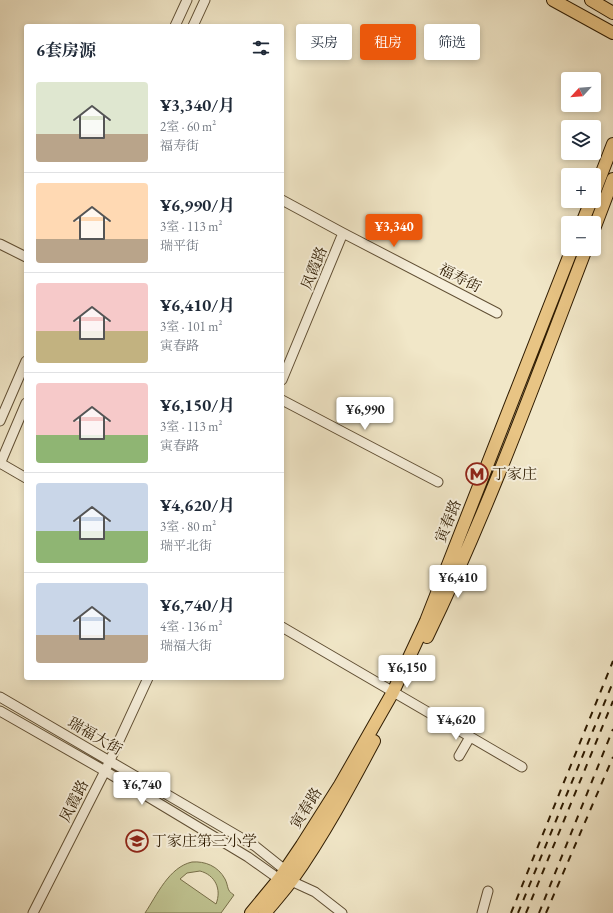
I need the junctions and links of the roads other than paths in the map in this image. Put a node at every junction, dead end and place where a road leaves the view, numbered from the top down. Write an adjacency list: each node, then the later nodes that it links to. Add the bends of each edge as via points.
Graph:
1 (187, 0): 6 (street)
2 (205, 0): 7 (street)
3 (553, 0): 8 (main road)
4 (591, 0): 5 (main road)
5 (613, 13)
6 (176, 24)
7 (194, 24)
8 (613, 33)
9 (613, 144): 10 (main road)
10 (601, 175)
11 (613, 179): 13 (main road)
12 (284, 201): 14 (street, 福寿街)
13 (599, 216)
14 (343, 233): 19 (street, 福寿街); 21 (street, 凤霞路)
15 (0, 244): 18 (street)
16 (569, 256): 30 (main road, 寅春路)
17 (583, 256): 30 (main road, 寅春路, via 479,524 435,622)
18 (24, 257)
19 (497, 313)
20 (24, 366): 24 (street)
21 (284, 375)
22 (284, 401): 27 (street)
23 (24, 408): 25 (street)
24 (0, 421)
25 (0, 463): 26 (street)
26 (24, 477)
27 (438, 482)
28 (284, 628): 30 (street)
29 (147, 680): 35 (street, 凤霞路)
30 (396, 694): 33 (street); 38 (main road, 寅春路)
31 (0, 696): 35 (street, 瑞福大街)
32 (0, 711): 37 (street, 瑞福大街)
33 (470, 737): 34 (street); 36 (street)
34 (459, 756)
35 (110, 761): 37 (street, 凤霞路); 38 (street, 瑞福大街, via 255,846)
36 (522, 767)
37 (105, 771): 38 (street, 瑞福大街); 40 (street, 凤霞路)
38 (285, 877): 41 (main road, 寅春路); 42 (main road, 寅春路); 43 (street, via 315,892)
39 (488, 891): 44 (street)
40 (33, 913)
41 (251, 913)
42 (265, 913)
43 (342, 913)
44 (482, 913)

